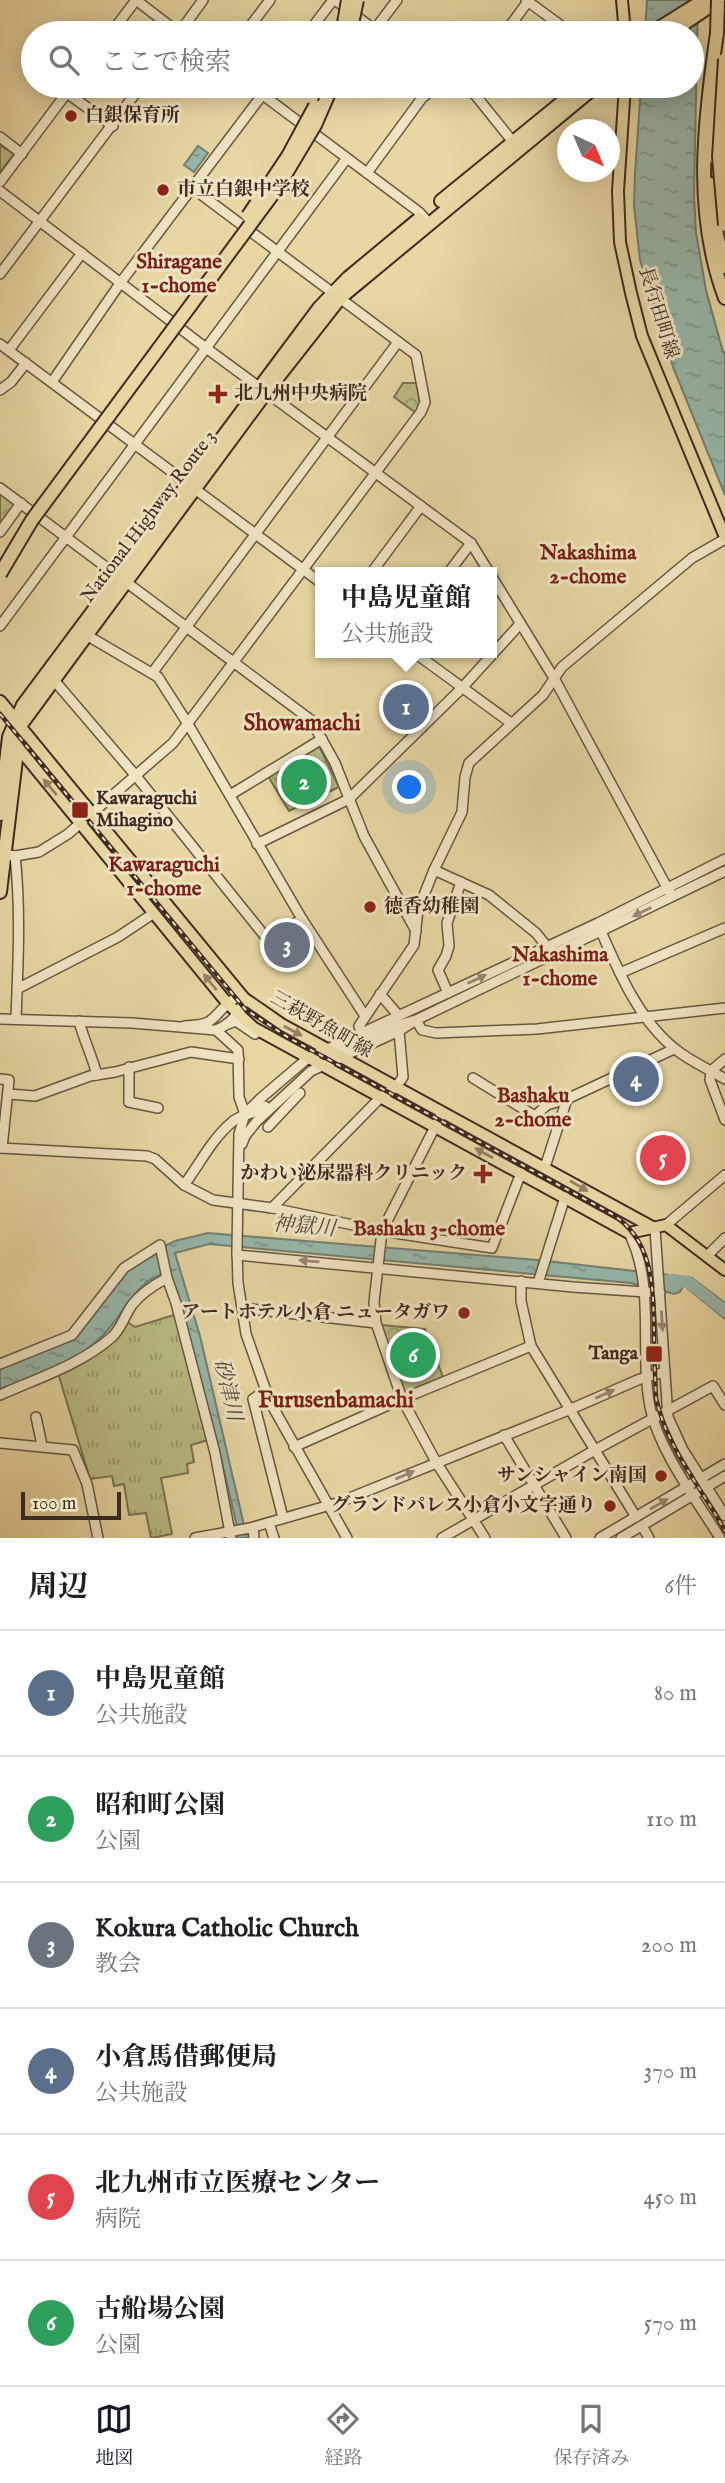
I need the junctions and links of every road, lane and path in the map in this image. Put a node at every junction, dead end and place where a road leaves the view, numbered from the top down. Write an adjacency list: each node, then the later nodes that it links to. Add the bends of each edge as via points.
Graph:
1 (136, 0): 11 (street); 12 (street)
2 (203, 0): 13 (street)
3 (270, 0): 14 (street)
4 (334, 0): 15 (street); 18 (street)
5 (348, 0): 16 (highway, bridge)
6 (357, 0): 17 (highway, bridge)
7 (397, 0): 19 (street)
8 (621, 0): 22 (main road)
9 (528, 1): 20 (street); 21 (street)
10 (715, 2): 23 (highway); 24 (highway); 25 (highway, bridge); 26 (street)
11 (120, 21)
12 (163, 21)
13 (188, 21)
14 (254, 21)
15 (317, 21)
16 (344, 21)
17 (352, 21)
18 (360, 21)
19 (382, 21)
20 (514, 21)
21 (554, 21)
22 (624, 21)
23 (676, 21)
24 (687, 21)
25 (717, 33): 61 (highway, via 709,161 713,211); 65 (highway, via 703,191 706,230)
26 (723, 61): 41 (street); 48 (highway, bridge)
27 (64, 98): 47 (street)
28 (80, 98): 43 (street)
29 (133, 98): 43 (street)
30 (260, 98): 52 (street)
31 (274, 98): 42 (street)
32 (317, 98): 86 (highway, bridge, via 288,156 249,214)
33 (323, 98): 42 (street)
34 (327, 98): 91 (highway, bridge, via 278,187 32,520)
35 (422, 98): 50 (street)
36 (478, 98): 46 (street)
37 (567, 98): 46 (highway, National Highway Route 3)
38 (581, 98): 55 (highway, National Highway Route 3)
39 (624, 98): 84 (main road, 長行田町線, via 618,191 620,242 631,293 642,336)
40 (725, 123): 41 (street); 45 (street)
41 (714, 124): 54 (street, via 714,164)
42 (303, 125): 49 (street)
43 (113, 126): 56 (street)
44 (0, 137): 47 (street)
45 (725, 137)
46 (513, 142): 55 (highway, National Highway Route 3)
47 (22, 154): 51 (street)
48 (719, 157): 54 (highway, bridge); 57 (highway, bridge)
49 (347, 158): 50 (street); 59 (street)
50 (367, 173): 55 (street)
51 (0, 182)
52 (191, 187): 59 (street); 63 (street)
53 (0, 191): 56 (street)
54 (723, 199): 58 (street)
55 (425, 219): 64 (highway, National Highway Route 3)
56 (39, 221): 60 (street); 62 (street)
57 (725, 225)
58 (725, 248)
59 (277, 251): 64 (street); 68 (street)
60 (82, 253): 63 (street); 69 (street)
61 (725, 267)
62 (0, 274)
63 (121, 282): 68 (street); 71 (street)
64 (336, 295): 66 (street); 72 (highway, National Highway Route 3)
65 (725, 298)
66 (398, 342): 74 (street); 76 (street, via 416,355 425,402)
67 (0, 344): 69 (street)
68 (206, 348): 72 (street); 75 (street)
69 (9, 351): 70 (street)
70 (26, 363): 71 (street); 73 (street)
71 (52, 382): 75 (street)
72 (263, 389): 74 (street); 77 (highway, National Highway Route 3)
73 (0, 390)
74 (327, 436): 76 (street); 82 (street)
75 (135, 443): 77 (street); 83 (street)
76 (376, 473): 80 (street); 90 (street)
77 (192, 485): 82 (street); 93 (highway, National Highway Route 3)
78 (0, 488): 79 (street)
79 (21, 503): 81 (street); 83 (street)
80 (421, 506): 85 (street); 87 (street)
81 (0, 532)
82 (255, 533): 90 (street); 97 (street)
83 (65, 537): 93 (street); 96 (street)
84 (725, 538): 104 (street, via 692,558)
85 (471, 542): 88 (street); 89 (street)
86 (0, 556)
87 (376, 567)
88 (453, 567)
89 (486, 567)
90 (302, 569): 92 (street); 102 (street)
91 (0, 574)
92 (315, 578)
93 (122, 579): 97 (street); 98 (highway, National Highway Route 3)
94 (497, 586): 95 (street)
95 (520, 624): 99 (street); 104 (street)
96 (0, 625)
97 (186, 626): 102 (street); 103 (street)
98 (82, 633): 103 (street); 105 (highway, National Highway Route 3); 108 (highway, National Highway Route 3, via 23,705)
99 (497, 649)
100 (422, 658): 106 (street)
101 (489, 658): 106 (street)
102 (233, 661): 109 (street); 112 (street, via 311,720)
103 (153, 672): 109 (street)
104 (554, 678): 110 (street, via 543,695); 127 (street)
105 (53, 679): 108 (highway, National Highway Route 3); 114 (street)
106 (462, 688): 110 (street); 116 (street)
107 (0, 702): 108 (highway)
108 (18, 723): 113 (highway, National Highway Route 3); 118 (main road, 三萩野魚町線)
109 (188, 723): 114 (street); 115 (street)
110 (510, 723): 123 (street, via 469,763 463,812)
111 (0, 726): 113 (highway)
112 (321, 739): 115 (street); 116 (street)
113 (13, 742): 117 (highway, National Highway Route 3); 119 (main road, 三萩野魚町線, one-way to 113); 121 (highway, National Highway Route 3)
114 (136, 776): 118 (street); 129 (street, via 268,940)
115 (230, 795): 120 (street)
116 (349, 799): 120 (street); 132 (street)
117 (0, 814)
118 (92, 814): 119 (street); 138 (main road, 三萩野魚町線)
119 (80, 823): 121 (street, via 48,848 29,856); 128 (main road, 三萩野魚町線)
120 (257, 844): 129 (street)
121 (10, 855): 126 (highway, National Highway Route 3); 135 (street, via 19,943)
122 (725, 859): 127 (street)
123 (433, 870): 125 (street); 132 (street, via 418,910)
124 (725, 871): 127 (street)
125 (461, 883): 133 (street, via 489,895); 136 (street, via 447,923 449,946 438,971)
126 (0, 892)
127 (670, 893): 130 (street)
128 (154, 913): 135 (street, via 118,937); 139 (main road, 三萩野魚町線, one-way to 128)
129 (302, 919): 143 (street)
130 (600, 928): 133 (street); 134 (street)
131 (725, 928): 134 (street)
132 (416, 931): 137 (street, via 414,945)
133 (550, 951): 136 (street, one-way to 133); 147 (street)
134 (620, 973): 144 (street)
135 (17, 989): 146 (street)
136 (448, 993): 142 (street)
137 (380, 994): 142 (street); 143 (street)
138 (244, 998): 139 (street, via 236,997); 141 (street); 158 (main road, 三萩野魚町線, one-way to 158)
139 (228, 1004): 141 (main road, 三萩野魚町線); 150 (street, via 208,1022)
140 (725, 1008): 144 (street)
141 (237, 1014): 149 (street); 154 (main road, 三萩野魚町線)
142 (398, 1015): 153 (street)
143 (365, 1016): 153 (street)
144 (647, 1016): 147 (street, via 537,1030 436,1033 422,1030); 156 (street)
145 (0, 1019): 146 (street)
146 (16, 1019): 148 (street)
147 (416, 1020): 152 (street); 158 (street)
148 (79, 1021): 150 (street); 165 (street)
149 (227, 1024): 151 (street); 154 (street, via 236,1021)
150 (185, 1026): 151 (street)
151 (216, 1030): 159 (street, via 236,1048)
152 (399, 1031): 155 (street); 170 (street, via 403,1077)
153 (361, 1032): 158 (street)
154 (267, 1037): 157 (main road, 三萩野魚町線)
155 (364, 1047): 158 (street); 164 (street, via 361,1062)
156 (674, 1049): 163 (street); 174 (street)
157 (292, 1050): 161 (main road, 三萩野魚町線); 177 (street, via 294,1061 252,1098)
158 (333, 1053): 161 (street); 161 (street); 164 (main road, 三萩野魚町線)
159 (239, 1059): 162 (street, via 191,1052); 177 (street, via 239,1097)
160 (725, 1059): 163 (street)
161 (314, 1062): 166 (street); 173 (main road, 三萩野魚町線); 177 (street)
162 (129, 1067): 165 (street); 175 (street, via 129,1102)
163 (711, 1071): 169 (street); 178 (street)
164 (370, 1072): 170 (main road, 三萩野魚町線)
165 (97, 1075): 171 (street, via 35,1096)
166 (306, 1075): 172 (street); 177 (street, via 259,1111)
167 (473, 1078): 174 (street, via 535,1116 547,1105)
168 (0, 1079): 171 (street, via 9,1080)
169 (725, 1079)
170 (396, 1087): 173 (street); 176 (main road, 三萩野魚町線)
171 (8, 1094): 181 (street)
172 (294, 1094): 179 (street); 182 (street, via 257,1121)
173 (381, 1097): 180 (main road, 三萩野魚町線); 189 (street)
174 (566, 1099): 183 (street)
175 (158, 1108)
176 (442, 1113): 180 (street); 183 (main road, 三萩野魚町線)
177 (245, 1114): 182 (street); 186 (street, via 230,1123)
178 (725, 1120)
179 (268, 1126)
180 (435, 1126): 184 (main road, 三萩野魚町線, one-way to 180); 191 (street)
181 (1, 1148): 186 (street, via 147,1156)
182 (240, 1149): 188 (street)
183 (545, 1167): 190 (main road, 三萩野魚町線, one-way to 190)
184 (521, 1173): 187 (main road, 三萩野魚町線); 191 (street, via 492,1248)
185 (725, 1175): 190 (street)
186 (184, 1185): 188 (street, via 213,1200)
187 (565, 1197): 192 (main road, 三萩野魚町線); 200 (street)
188 (238, 1205): 189 (street); 194 (street)
189 (272, 1208): 191 (street)
190 (660, 1227): 192 (main road); 195 (main road, 三萩野魚町線); 202 (street)
191 (382, 1231): 196 (street)
192 (629, 1233): 201 (street, via 639,1253)
193 (725, 1238): 195 (street)
194 (237, 1252): 196 (street, one-way to 194); 203 (street)
195 (707, 1255): 197 (main road, 三萩野魚町線)
196 (377, 1267): 199 (street); 204 (street)
197 (725, 1270)
198 (167, 1278): 206 (street, via 160,1245 124,1268 72,1335); 210 (street, via 133,1303 116,1334 99,1347); 238 (street, via 198,1383)
199 (521, 1281): 200 (street); 205 (street)
200 (538, 1283): 201 (street)
201 (645, 1293): 202 (street); 208 (street)
202 (660, 1293): 207 (street, one-way to 207)
203 (242, 1308): 204 (street); 209 (street)
204 (376, 1323): 211 (street)
205 (531, 1346): 211 (street); 213 (street)
206 (0, 1364)
207 (665, 1372): 208 (street); 214 (street)
208 (646, 1377): 213 (street, one-way to 208); 216 (street)
209 (265, 1391): 220 (street); 233 (street, via 253,1399)
210 (0, 1395)
211 (402, 1399): 220 (street); 222 (street)
212 (725, 1405): 214 (street, via 713,1386)
213 (571, 1409): 217 (street); 221 (street)
214 (667, 1411): 216 (street); 225 (street, via 676,1437)
215 (36, 1417): 219 (street)
216 (653, 1419): 221 (street); 227 (street)
217 (504, 1435): 222 (street); 226 (street)
218 (0, 1443): 219 (street)
219 (42, 1446): 240 (street, via 73,1450 87,1484)
220 (294, 1447): 230 (street)
221 (595, 1450): 226 (street); 232 (street)
222 (436, 1462): 230 (street, one-way to 222); 234 (street)
223 (725, 1464): 225 (street)
224 (725, 1476): 228 (street)
225 (701, 1479): 227 (street); 228 (street)
226 (534, 1486): 234 (street); 246 (street)
227 (688, 1486): 229 (street); 232 (street, one-way to 227)
228 (706, 1488): 229 (street); 231 (street)
229 (694, 1496): 236 (street); 250 (street)
230 (327, 1506): 233 (street); 239 (street)
231 (725, 1516)
232 (636, 1517): 247 (street)
233 (283, 1518): 235 (street)
234 (473, 1520): 244 (street); 245 (street)
235 (269, 1522): 237 (street); 243 (street)
236 (642, 1527): 248 (street); 249 (street)
237 (251, 1528): 238 (street); 242 (street)
238 (232, 1534): 241 (street)
239 (344, 1535)
240 (98, 1538)
241 (195, 1538)
242 (254, 1538)
243 (274, 1538)
244 (442, 1538)
245 (485, 1538)
246 (566, 1538)
247 (600, 1538)
248 (621, 1538)
249 (649, 1538)
250 (720, 1538)

